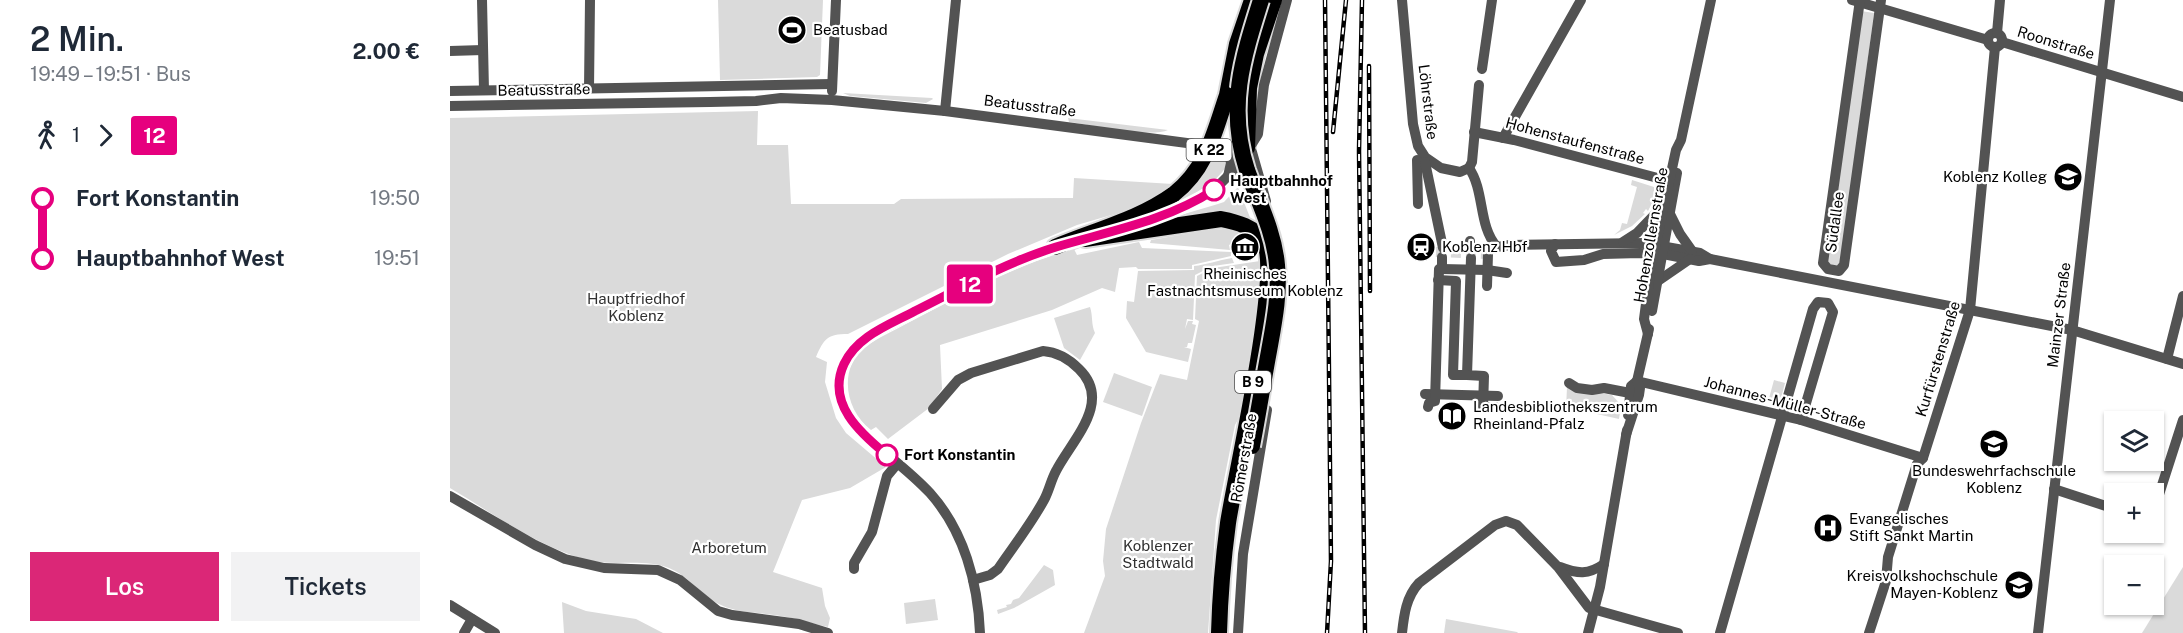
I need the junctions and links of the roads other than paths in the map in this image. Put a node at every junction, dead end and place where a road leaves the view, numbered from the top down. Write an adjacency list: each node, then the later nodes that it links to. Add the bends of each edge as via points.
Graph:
1 (482, 0): 18 (street)
2 (590, 0): 25 (street)
3 (836, 0): 22 (street)
4 (956, 0): 33 (street)
5 (1252, 0): 28 (highway, B 9, via 1237,44)
6 (1261, 0): 87 (highway, B 9, bridge, via 1243,60 1237,115 1243,155 1273,239 1277,293)
7 (1274, 0): 38 (highway, via 1253,65)
8 (1287, 0): 38 (street, via 1264,85 1258,134)
9 (1402, 0): 40 (street, Löhrstraße, via 1416,141 1425,157 1441,168 1460,172)
10 (1492, 0): 20 (street)
11 (1581, 0): 35 (street)
12 (1711, 0): 36 (street, Hohenzollernstraße)
13 (2000, 0): 17 (street, Kurfürstenstraße)
14 (2110, 0): 21 (street, Mainzer Straße)
15 (1858, 1): 16 (street, Roonstraße); 16 (street, Südallee, via 1823,263 1833,270 1844,265)
16 (1881, 3): 17 (street, Roonstraße)
17 (1995, 40): 21 (street, Roonstraße); 63 (street, Kurfürstenstraße)
18 (483, 50): 19 (street); 26 (street)
19 (450, 51)
20 (1482, 69)
21 (2101, 72): 29 (street, Roonstraße); 64 (street, Mainzer Straße)
22 (832, 84): 23 (street, Beatusstraße); 30 (street)
23 (709, 86): 25 (street, Beatusstraße); 31 (street)
24 (1479, 86): 34 (street)
25 (590, 89): 26 (street, Beatusstraße)
26 (484, 90): 27 (street, Beatusstraße)
27 (450, 91)
28 (1227, 95): 47 (highway, B 9, via 1230,142); 50 (highway, K 22, bridge, via 1203,161 1174,194 1134,217)
29 (2183, 97)
30 (832, 100): 31 (street, Beatusstraße); 33 (street, Beatusstraße)
31 (710, 102): 32 (street, Beatusstraße)
32 (450, 106)
33 (945, 111): 37 (street, Beatusstraße)
34 (1474, 132): 35 (street, Hohenstaufenstraße); 40 (street)
35 (1503, 138): 43 (street, Hohenstaufenstraße)
36 (1681, 140): 43 (street, Hohenzollernstraße); 45 (street, Hohenzollernstraße, via 1682,151)
37 (1228, 147): 38 (street, Beatusstraße); 42 (street, via 1232,163)
38 (1247, 148): 42 (street); 101 (street, Römerstraße, via 1256,163 1275,240 1276,293 1270,392 1243,554)
39 (1421, 161): 41 (street)
40 (1469, 168): 49 (street, via 1487,231 1497,247)
41 (1422, 175): 44 (street); 55 (street, via 1443,252)
42 (1227, 178): 46 (street, K 22, via 1192,204)
43 (1669, 182): 45 (street, Hohenzollernstraße)
44 (1418, 204)
45 (1666, 210): 48 (street); 52 (street, Hohenzollernstraße); 54 (street)
46 (1085, 239): 47 (highway, via 1221,219 1236,221); 50 (street, K 22)
47 (1264, 242): 87 (highway, B 9, via 1265,316)
48 (1621, 243): 49 (street); 52 (street)
49 (1555, 244): 52 (street, via 1551,251 1556,262)
50 (1055, 247): 82 (street, K 22, via 1010,264 883,328 849,354 840,379 846,413)
51 (1470, 249): 56 (street)
52 (1659, 250): 54 (street); 60 (street, Hohenzollernstraße); 65 (street, Hohenzollernstraße, via 1644,319)
53 (1488, 254): 57 (street)
54 (1691, 255): 60 (street); 63 (street, via 1700,253 1710,259)
55 (1442, 269): 56 (street); 59 (street)
56 (1470, 270): 57 (street); 66 (street)
57 (1487, 270): 58 (street); 61 (street)
58 (1507, 273)
59 (1438, 280): 66 (street, via 1456,281 1453,375); 73 (street, via 1431,333 1431,399 1465,400)
60 (1658, 281): 65 (street, Hohenzollernstraße)
61 (1486, 286)
62 (2183, 296): 67 (street)
63 (1970, 310): 64 (street); 81 (street, Kurfürstenstraße)
64 (2072, 330): 67 (street); 84 (street, Mainzer Straße)
65 (1648, 334): 69 (street, Hohenzollernstraße)
66 (1474, 353): 73 (street)
67 (2167, 359): 68 (street)
68 (2183, 364)
69 (1637, 381): 72 (street, Hohenzollernstraße); 77 (street, Johannes-Müller-Straße); 80 (street, Hohenzollernstraße, via 1639,394)
70 (1569, 383): 71 (street, via 1577,388)
71 (1617, 391): 72 (street); 75 (street)
72 (1630, 393): 75 (street, Hohenzollernstraße)
73 (1483, 395): 74 (street, via 1483,407)
74 (1497, 402)
75 (1629, 406): 80 (street, Hohenzollernstraße)
76 (933, 409): 91 (street, via 958,380 1043,351 1070,361 1086,377 1092,390 1089,414 1055,471 1044,502 995,572)
77 (1783, 416): 78 (street, Johannes-Müller-Straße); 78 (street, via 1813,309 1818,302 1828,303 1833,312); 105 (street)
78 (1801, 420): 81 (street, Johannes-Müller-Straße)
79 (2183, 420): 83 (street)
80 (1626, 435): 88 (street, Hohenzollernstraße)
81 (1923, 458): 106 (street, Kurfürstenstraße, via 1917,464 1888,557 1886,581)
82 (897, 464): 90 (street, via 887,476 872,532); 91 (street, K 22, via 943,510 959,539)
83 (2163, 483)
84 (2054, 489): 86 (street); 107 (street, Mainzer Straße)
85 (450, 496): 97 (street, via 565,559 604,568 658,570 680,580 718,610 800,624)
86 (2104, 505)
87 (1233, 522): 99 (highway, B 9, via 1223,564); 100 (highway, B 9)
88 (1604, 564): 89 (street, via 1582,574); 93 (street, Hohenzollernstraße)
89 (1558, 567): 93 (street); 102 (street, via 1517,525 1495,525 1419,583 1408,600)
90 (854, 569)
91 (973, 580): 98 (street, K 22)
92 (450, 605): 94 (street)
93 (1594, 610): 103 (street, Hohenzollernstraße); 104 (street)
94 (472, 619): 95 (street); 96 (street)
95 (464, 633)
96 (495, 633)
97 (828, 633)
98 (980, 633)
99 (1219, 633)
100 (1229, 633)
101 (1238, 633)
102 (1402, 633)
103 (1588, 633)
104 (1678, 633)
105 (1720, 633)
106 (1869, 633)
107 (2038, 633)

